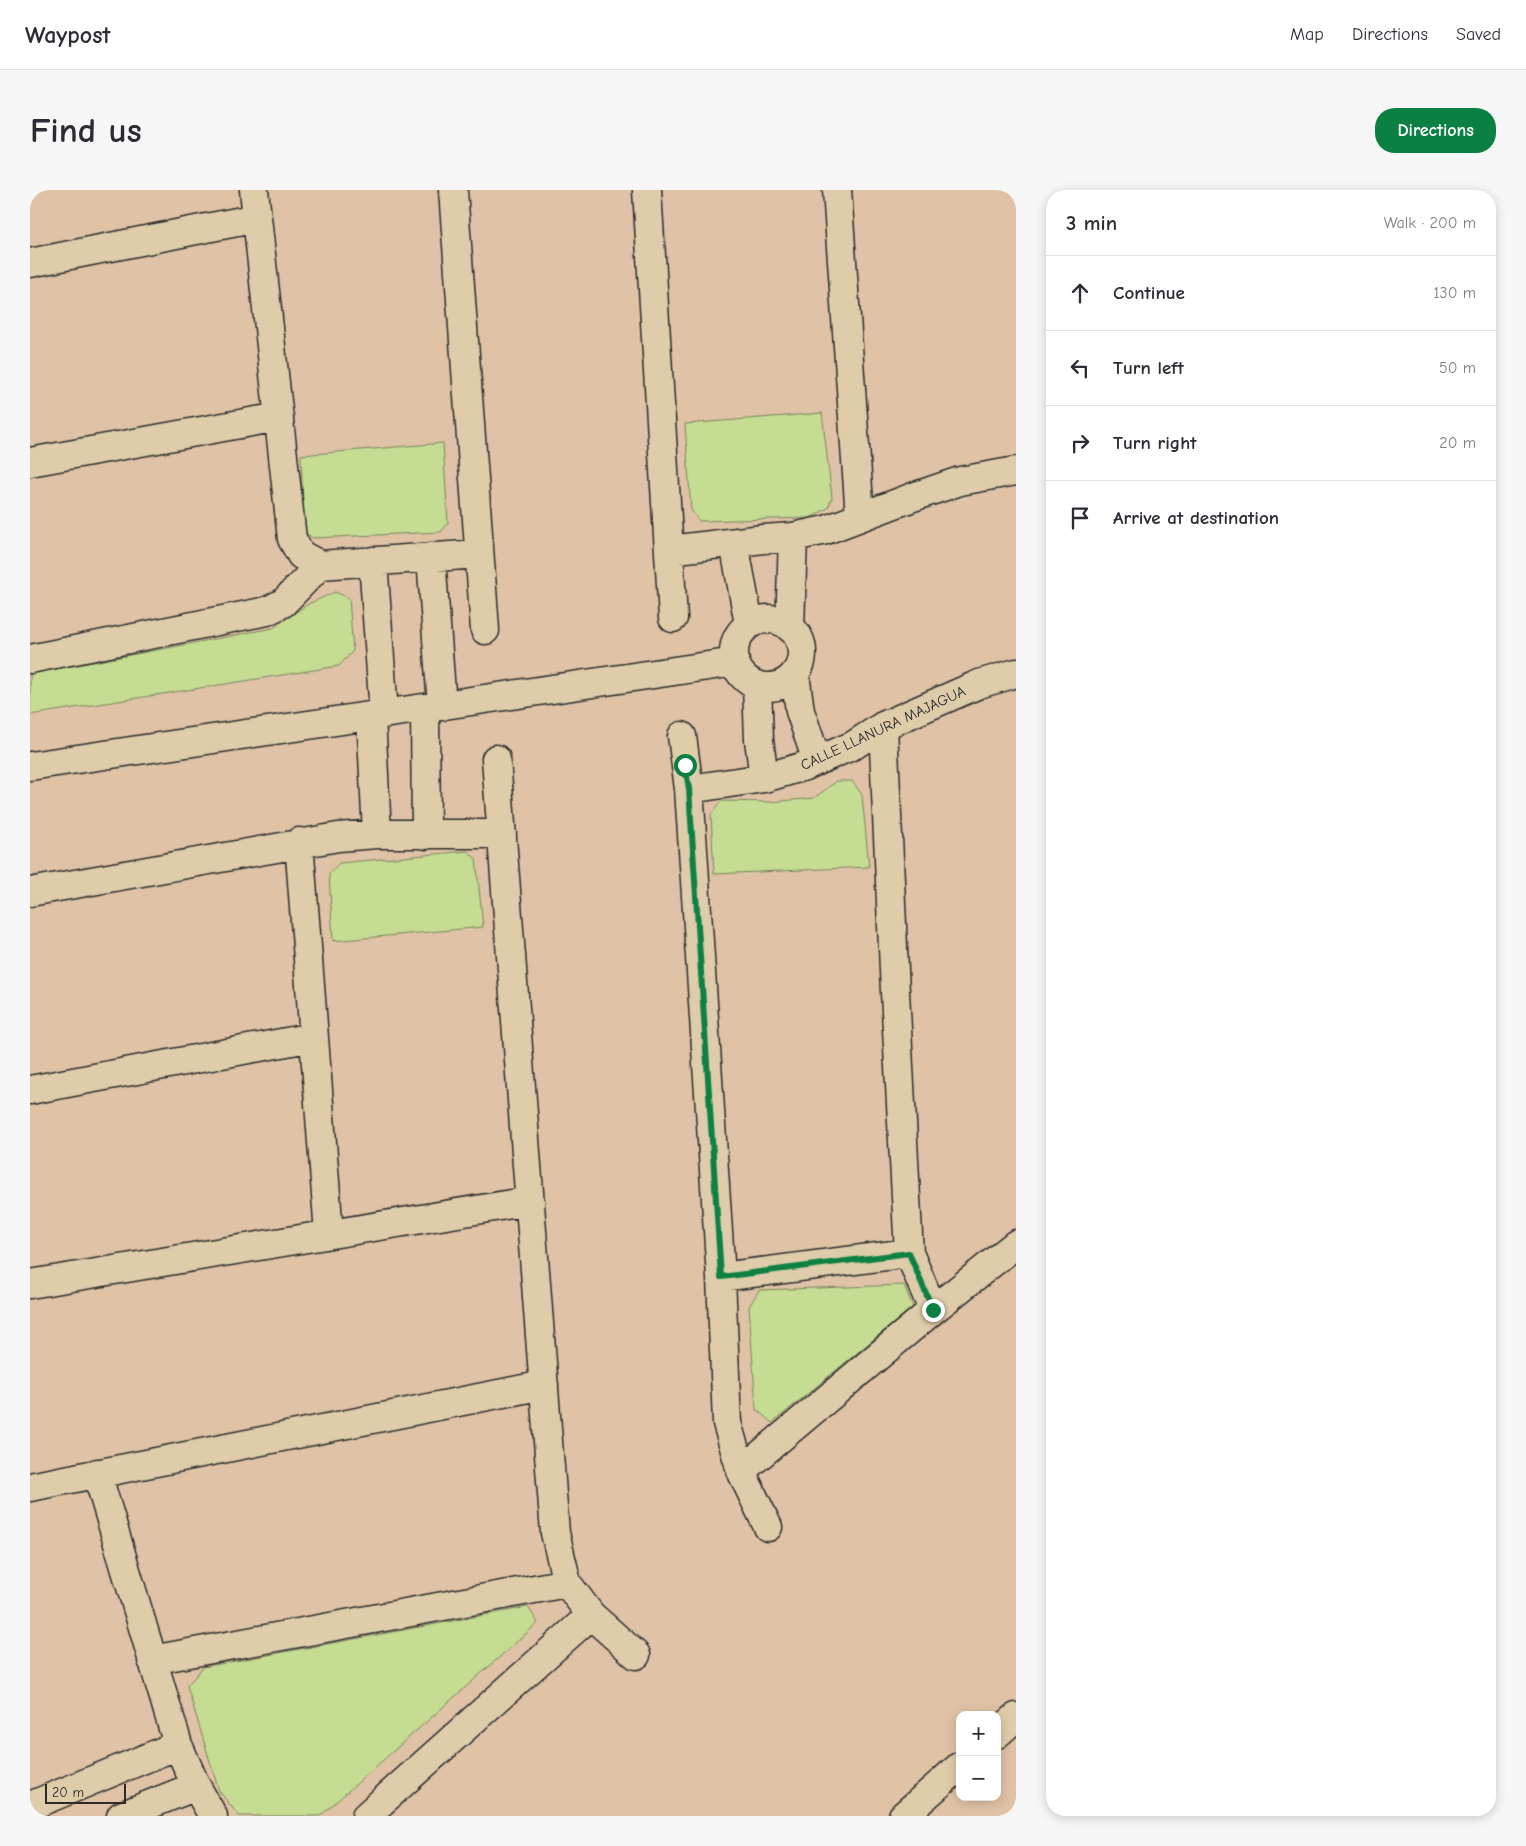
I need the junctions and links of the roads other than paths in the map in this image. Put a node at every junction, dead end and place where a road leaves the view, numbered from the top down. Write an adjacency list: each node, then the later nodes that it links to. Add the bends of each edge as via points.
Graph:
1 (254, 190): 5 (street)
2 (453, 190): 14 (street)
3 (647, 190): 13 (street)
4 (837, 190): 10 (street)
5 (257, 218): 6 (street); 7 (street)
6 (30, 263)
7 (279, 417): 8 (street); 17 (street, via 292,539 301,555)
8 (30, 462)
9 (1016, 471): 10 (street, via 960,482)
10 (860, 517): 11 (street, via 826,530)
11 (793, 537): 12 (street); 20 (street)
12 (734, 543): 13 (street); 19 (street)
13 (668, 550): 18 (street)
14 (479, 554): 15 (street); 21 (street)
15 (432, 557): 16 (street); 27 (street)
16 (373, 561): 17 (street); 28 (street)
17 (320, 565): 22 (street, via 283,603 267,611)
18 (673, 618)
19 (749, 624): 20 (street, via 771,619); 23 (street, via 736,641)
20 (790, 628): 25 (street, via 801,645 800,665)
21 (485, 630)
22 (30, 659)
23 (735, 662): 26 (street, via 743,676); 27 (street)
24 (1016, 673): 29 (street, CALLE LLANURA MAJAGUA, via 979,684)
25 (795, 674): 26 (street, via 778,685); 32 (street, via 800,712)
26 (757, 685): 34 (street)
27 (434, 707): 28 (street); 38 (street)
28 (377, 715): 33 (street); 36 (street)
29 (883, 726): 32 (street, CALLE LLANURA MAJAGUA, via 854,745); 46 (street)
30 (682, 736): 35 (street)
31 (496, 759): 37 (street)
32 (818, 761): 34 (street, CALLE LLANURA MAJAGUA)
33 (30, 766)
34 (764, 778): 35 (street, CALLE LLANURA MAJAGUA)
35 (689, 789): 47 (street)
36 (377, 834): 38 (street); 39 (street)
37 (502, 834): 38 (street); 43 (street)
38 (426, 835)
39 (299, 842): 40 (street); 41 (street)
40 (30, 892)
41 (313, 1037): 42 (street); 44 (street)
42 (30, 1090)
43 (530, 1201): 44 (street); 50 (street)
44 (329, 1234): 48 (street)
45 (1016, 1244): 49 (street)
46 (909, 1253): 47 (street); 49 (street)
47 (721, 1277): 51 (street, via 727,1423)
48 (30, 1284)
49 (933, 1310): 51 (street)
50 (544, 1385): 52 (street); 55 (street, via 555,1533)
51 (741, 1471): 54 (street)
52 (97, 1473): 53 (street); 58 (street)
53 (30, 1487)
54 (768, 1527)
55 (567, 1583): 56 (street); 58 (street)
56 (590, 1615): 57 (street); 67 (street)
57 (636, 1655)
58 (152, 1660): 61 (street)
59 (1016, 1718): 60 (street)
60 (1001, 1731)
61 (178, 1744): 63 (street); 64 (street)
62 (956, 1770): 68 (street)
63 (196, 1786): 65 (street); 66 (street)
64 (30, 1806)
65 (121, 1816)
66 (213, 1816)
67 (366, 1816)
68 (903, 1816)

